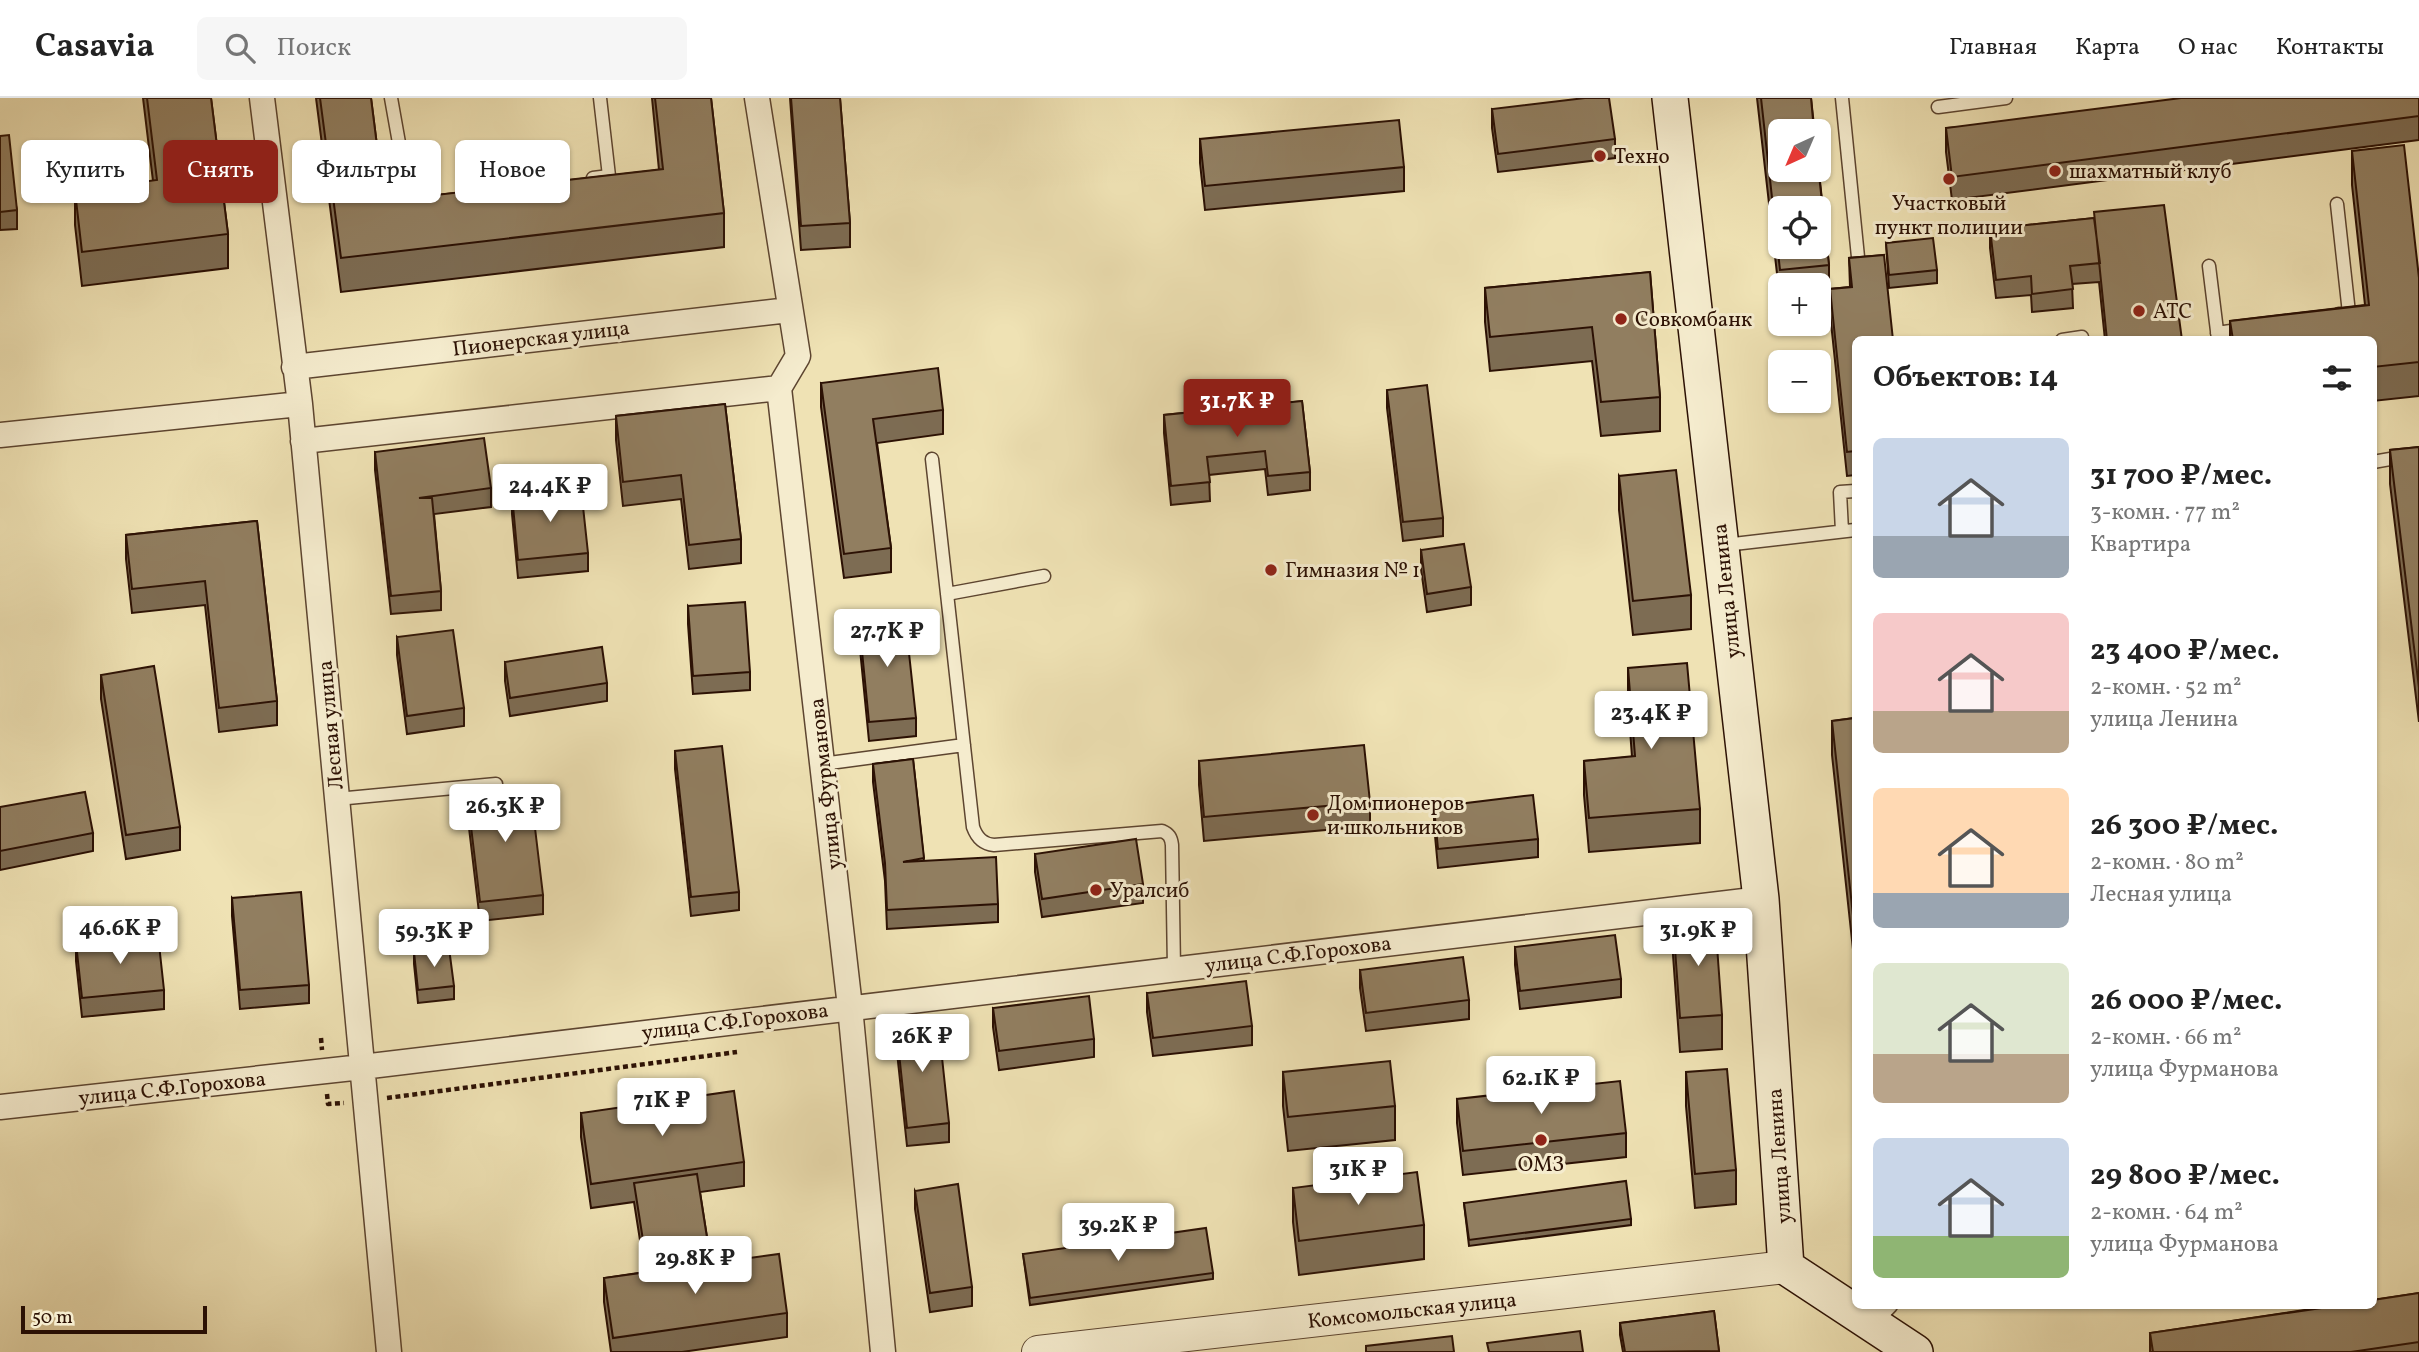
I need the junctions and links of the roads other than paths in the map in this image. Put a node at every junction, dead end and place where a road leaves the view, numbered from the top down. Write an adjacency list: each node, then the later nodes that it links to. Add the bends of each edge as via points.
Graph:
1 (262, 98): 19 (street, Лесная улица)
2 (391, 98): 9 (lane)
3 (600, 98): 10 (lane, via 609,176)
4 (757, 98): 14 (street)
5 (1670, 98): 29 (main road, улица Ленина)
6 (1842, 98): 12 (lane)
7 (2006, 98): 8 (lane)
8 (1938, 107)
9 (398, 140)
10 (582, 179)
11 (2337, 204): 15 (lane, via 2349,313)
12 (1858, 257)
13 (2209, 266): 17 (lane)
14 (789, 310): 19 (street, Пионерская улица); 20 (street, via 798,356)
15 (2323, 317)
16 (2257, 327): 18 (lane)
17 (2218, 336)
18 (2222, 336)
19 (294, 367): 21 (street, Лесная улица)
20 (779, 388): 23 (street); 33 (street, улица Фурманова)
21 (300, 404): 22 (street); 23 (street, Лесная улица)
22 (0, 435)
23 (303, 441): 35 (street, Лесная улица)
24 (2419, 454): 26 (lane)
25 (932, 458): 31 (lane)
26 (2377, 461)
27 (1852, 491): 28 (lane, via 1840,492)
28 (1849, 531): 29 (lane)
29 (1721, 545): 36 (main road, улица Ленина)
30 (1044, 576): 31 (lane)
31 (947, 594): 32 (lane)
32 (964, 745): 33 (lane); 37 (lane, via 973,827 986,844 1162,831 1170,836)
33 (822, 764): 38 (street, улица Фурманова)
34 (496, 784): 35 (lane)
35 (337, 799): 39 (street, Лесная улица)
36 (1761, 899): 37 (street, улица С.Ф.Горохова); 41 (main road, улица Ленина)
37 (1174, 969): 38 (street, улица С.Ф.Горохова)
38 (850, 1007): 39 (street, улица С.Ф.Горохова); 45 (street, улица Фурманова)
39 (362, 1067): 40 (street, улица С.Ф.Горохова); 44 (street, Лесная улица)
40 (0, 1107)
41 (1786, 1267): 42 (main road); 46 (street, Комсомольская улица)
42 (1852, 1301)
43 (1882, 1316): 47 (main road)
44 (389, 1352)
45 (883, 1352)
46 (1038, 1352)
47 (1915, 1352)

